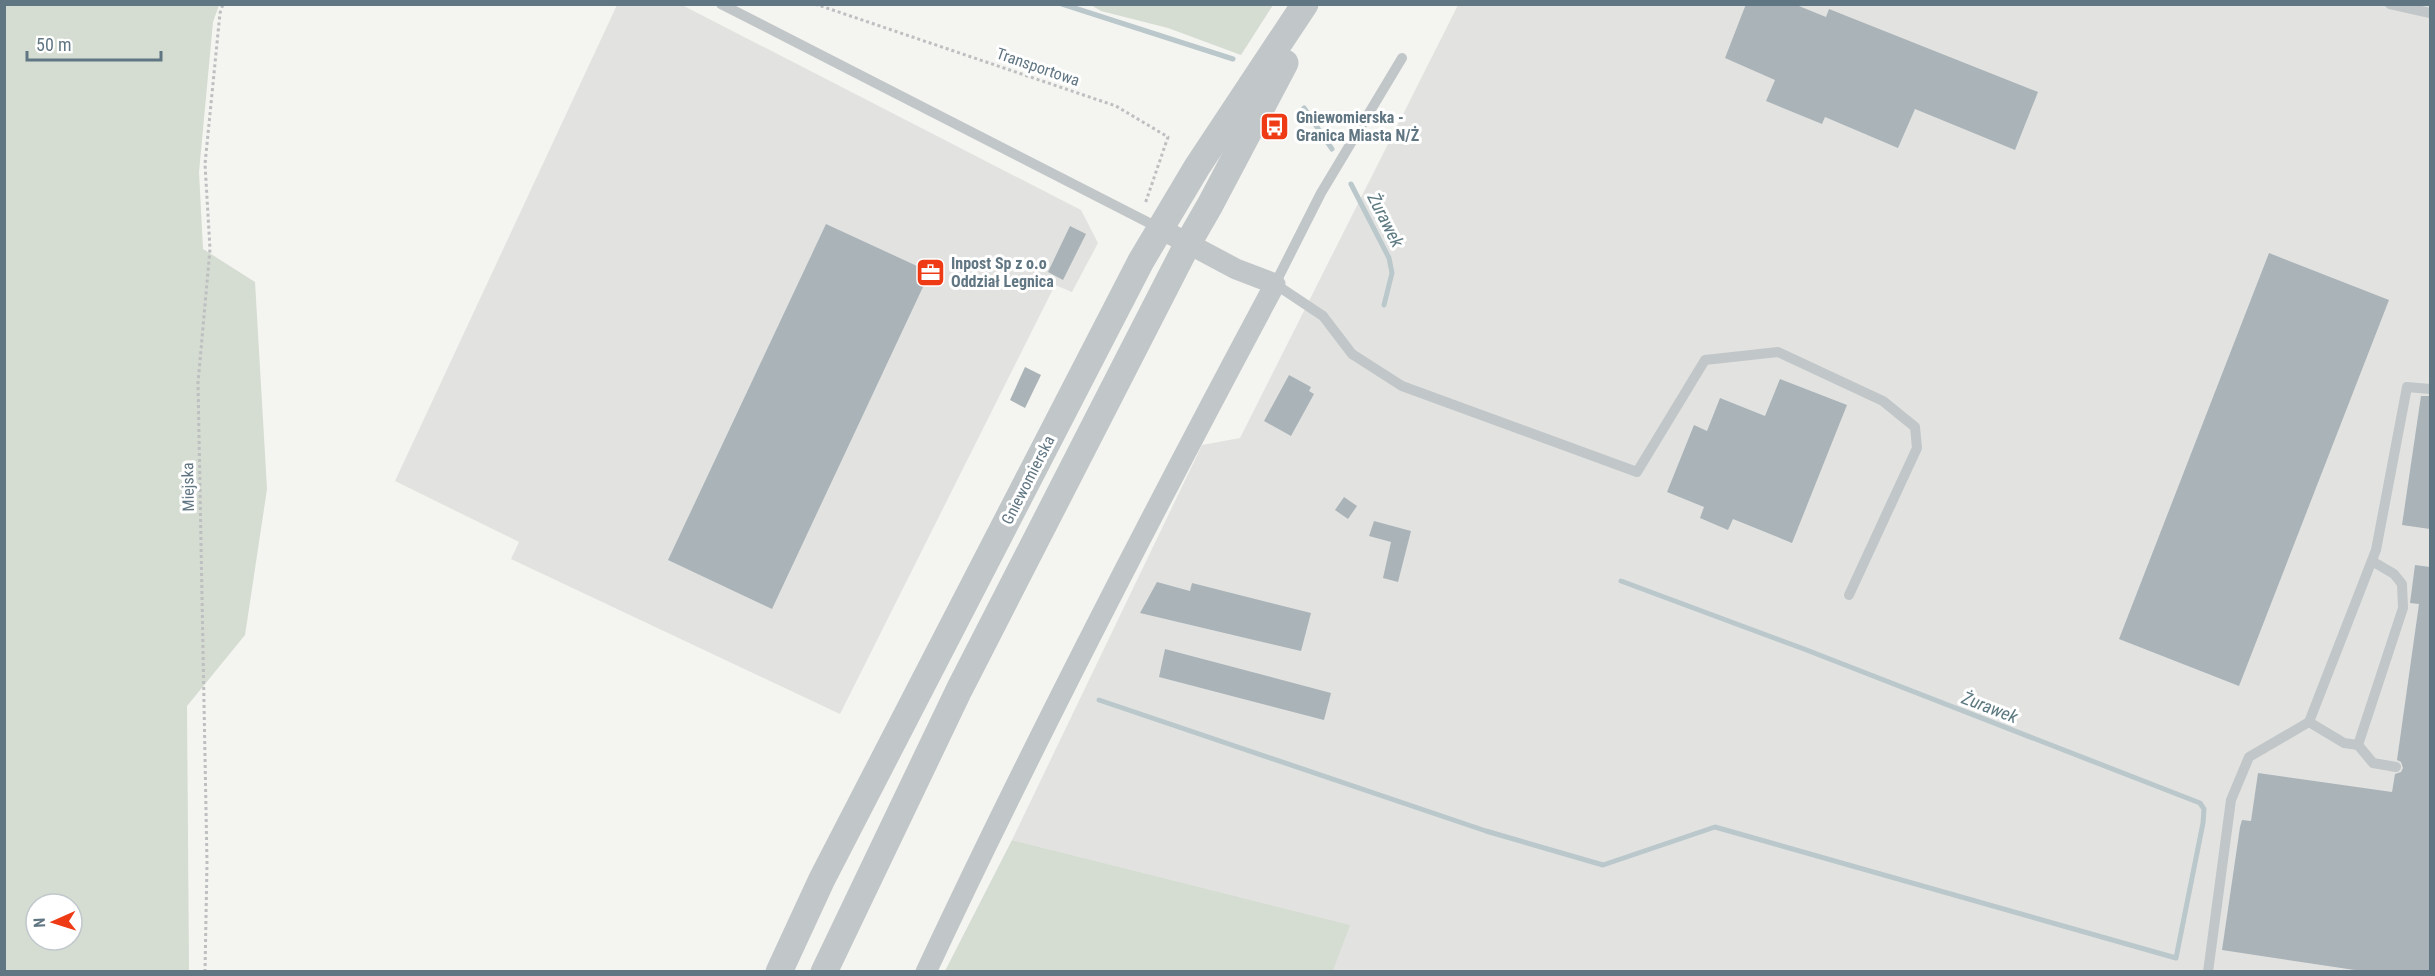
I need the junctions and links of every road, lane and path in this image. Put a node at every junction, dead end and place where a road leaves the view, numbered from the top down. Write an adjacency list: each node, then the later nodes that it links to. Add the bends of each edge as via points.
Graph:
1 (223, 4): 18 (path, Miejska, via 205,164 210,249 198,383)
2 (721, 4): 9 (lane)
3 (815, 4): 9 (path, Transportowa, via 1116,106 1167,137)
4 (1305, 4): 9 (street, Gniewomierska)
5 (1315, 4): 10 (street, Gniewomierska)
6 (2390, 4): 7 (lane)
7 (2430, 13)
8 (1402, 58): 11 (lane, via 1321,193)
9 (1150, 223): 10 (street); 19 (street, Gniewomierska)
10 (1187, 244): 11 (street); 20 (street, Gniewomierska, via 958,690)
11 (1275, 284): 14 (lane, via 1323,316 1352,354 1402,386 1637,472 1705,360 1778,352 1883,400 1915,427 1917,448); 21 (street, via 1157,504)
12 (2430, 389): 13 (lane, via 2408,387)
13 (2372, 561): 15 (lane); 16 (lane, via 2394,574 2402,584 2403,608)
14 (1849, 594)
15 (2309, 722): 16 (lane, via 2344,743); 22 (lane, via 2249,757 2231,800)
16 (2358, 745): 17 (lane, via 2373,763)
17 (2396, 767)
18 (206, 972)
19 (779, 972)
20 (824, 972)
21 (926, 972)
22 (2208, 972)

